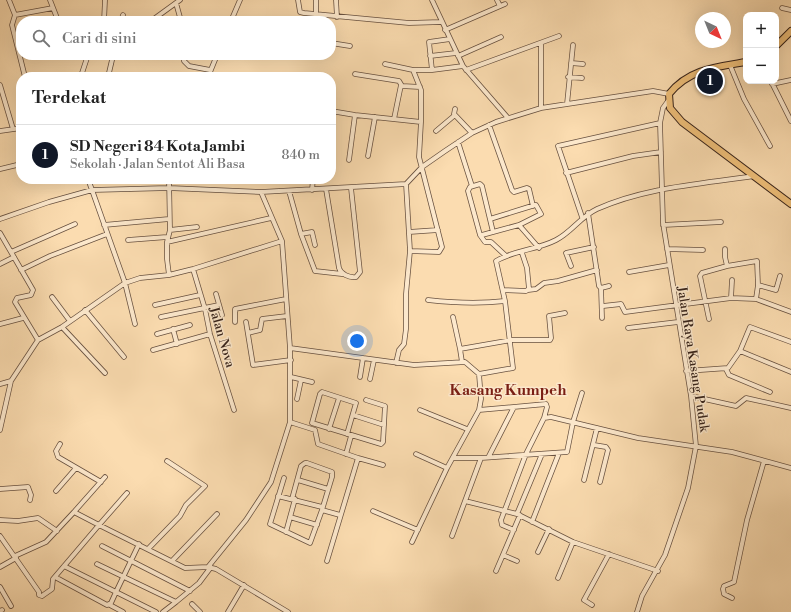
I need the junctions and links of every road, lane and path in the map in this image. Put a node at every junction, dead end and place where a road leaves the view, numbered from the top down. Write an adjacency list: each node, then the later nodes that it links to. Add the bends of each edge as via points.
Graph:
1 (9, 0): 17 (street)
2 (50, 0): 14 (street)
3 (105, 0): 21 (street)
4 (180, 0): 11 (street)
5 (239, 0): 24 (street)
6 (298, 0): 18 (street, via 300,12)
7 (316, 0): 18 (street)
8 (336, 0): 26 (street)
9 (432, 0): 27 (street)
10 (497, 0): 13 (street)
11 (176, 3): 22 (street); 23 (street)
12 (505, 4): 13 (street)
13 (500, 6): 28 (street)
14 (53, 8): 17 (street); 20 (street)
15 (782, 8): 16 (street)
16 (791, 10)
17 (15, 15): 33 (street, via 12,26)
18 (316, 15): 19 (street)
19 (321, 15): 25 (street)
20 (56, 16)
21 (104, 16)
22 (158, 16)
23 (180, 16)
24 (233, 16)
25 (329, 16)
26 (337, 17): 27 (street, via 409,23)
27 (442, 22): 28 (street)
28 (445, 30): 32 (street)
29 (791, 31): 35 (highway)
30 (559, 36): 34 (street)
31 (501, 37): 39 (street)
32 (450, 39): 39 (street); 40 (street, via 430,41)
33 (16, 42)
34 (541, 42): 51 (street); 70 (street)
35 (779, 43)
36 (336, 44): 38 (street)
37 (573, 45): 46 (street)
38 (350, 46)
39 (457, 54): 40 (street); 51 (street)
40 (430, 56): 54 (street)
41 (21, 60): 55 (street)
42 (86, 60): 56 (street)
43 (112, 60): 57 (street)
44 (184, 60): 52 (street, via 188,66)
45 (214, 60): 52 (street)
46 (571, 63): 49 (street); 59 (street)
47 (743, 63): 50 (highway)
48 (385, 64): 53 (street)
49 (583, 64)
50 (730, 65): 67 (highway, via 694,73); 88 (street, via 740,91)
51 (464, 68): 54 (street); 76 (street)
52 (210, 70)
53 (413, 70): 54 (street); 66 (street)
54 (432, 70)
55 (24, 72)
56 (82, 72)
57 (109, 72)
58 (354, 74): 64 (street, via 399,81)
59 (568, 77): 60 (street); 69 (street)
60 (582, 78)
61 (791, 80): 62 (street)
62 (779, 81)
63 (773, 84): 78 (street)
64 (401, 85): 66 (street); 77 (street)
65 (0, 86): 82 (street)
66 (420, 87): 79 (street)
67 (669, 94): 68 (highway); 69 (street, via 653,91)
68 (668, 101): 80 (street, Jalan Raya Kasang Pudak, via 663,108); 96 (highway, via 674,115 682,122)
69 (567, 104): 70 (street)
70 (541, 108): 76 (street)
71 (455, 109): 74 (street)
72 (336, 112): 73 (street)
73 (355, 115): 75 (street); 91 (street)
74 (455, 116): 85 (street); 86 (street)
75 (375, 117): 77 (street); 90 (street)
76 (508, 118): 81 (street)
77 (394, 119): 79 (street)
78 (791, 121)
79 (421, 122): 93 (street, via 419,152)
80 (660, 123): 89 (street, Jalan Raya Kasang Pudak); 95 (street, via 559,145)
81 (489, 125): 86 (street); 111 (street, via 512,190 514,192 529,189)
82 (13, 129): 83 (street); 84 (street)
83 (16, 129)
84 (0, 131)
85 (436, 131)
86 (472, 133): 87 (street)
87 (458, 142): 93 (street); 101 (street)
88 (770, 146)
89 (661, 152): 95 (street, via 633,156); 107 (street, Jalan Raya Kasang Pudak)
90 (368, 156)
91 (349, 160)
92 (16, 165): 94 (street)
93 (422, 167): 100 (street); 125 (street)
94 (0, 169)
95 (566, 173): 113 (street)
96 (755, 176): 107 (street); 110 (highway)
97 (90, 184): 105 (street)
98 (169, 184): 102 (street)
99 (312, 184): 106 (street)
100 (406, 184): 103 (street); 126 (street)
101 (472, 186): 117 (street, via 482,186); 131 (street, via 468,191)
102 (169, 188): 105 (street); 109 (street); 116 (street)
103 (351, 188): 104 (street); 156 (street, via 360,272 352,278)
104 (326, 189): 106 (street); 156 (street)
105 (92, 190): 115 (street); 120 (street)
106 (312, 190): 108 (street)
107 (661, 190): 112 (street, via 616,202); 122 (street, Jalan Raya Kasang Pudak)
108 (289, 191): 109 (street); 130 (street)
109 (261, 192): 114 (street)
110 (791, 204)
111 (533, 206): 117 (street); 121 (street, via 536,205 541,215)
112 (588, 213): 113 (street); 138 (street)
113 (582, 217): 139 (street, via 557,240)
114 (271, 218): 133 (street); 135 (street)
115 (0, 219)
116 (170, 219): 120 (street); 124 (street)
117 (490, 219): 127 (street)
118 (721, 222): 122 (street)
119 (75, 224): 144 (street)
120 (104, 225): 129 (street)
121 (519, 225): 127 (street); 139 (street)
122 (663, 225): 140 (street, Jalan Raya Kasang Pudak)
123 (196, 226): 124 (street)
124 (170, 230): 133 (street)
125 (438, 230): 126 (street); 142 (street, via 441,251)
126 (410, 232): 142 (street)
127 (493, 232): 131 (street)
128 (0, 234): 134 (street)
129 (107, 234): 153 (street); 160 (street)
130 (301, 234): 137 (street, via 312,232); 156 (street, via 314,271)
131 (482, 236): 146 (street, via 485,242 492,242)
132 (128, 240): 133 (street)
133 (167, 240): 157 (street, via 166,259)
134 (5, 241): 136 (street); 144 (street)
135 (282, 241): 152 (street); 169 (street)
136 (0, 244)
137 (315, 245)
138 (594, 247): 150 (street, via 566,253); 154 (street)
139 (539, 248): 145 (street)
140 (667, 249): 143 (street); 149 (street, Jalan Raya Kasang Pudak)
141 (725, 249): 151 (street)
142 (410, 250): 216 (street, via 405,341)
143 (703, 250)
144 (11, 252): 147 (street)
145 (522, 253): 146 (street); 165 (street)
146 (506, 256): 164 (street, via 498,259 496,263)
147 (14, 257): 148 (street); 153 (street)
148 (0, 264)
149 (669, 265): 155 (street); 175 (street, Jalan Raya Kasang Pudak)
150 (571, 266)
151 (727, 266): 161 (street, via 756,261); 173 (street, via 701,274)
152 (193, 269): 157 (street); 167 (street, Jalan Nova)
153 (21, 270): 186 (street, via 33,293 15,300)
154 (598, 270): 163 (street); 165 (street, via 544,283 536,289)
155 (629, 272)
156 (342, 274)
157 (169, 275): 160 (street, via 140,278)
158 (780, 276): 161 (street, via 776,290)
159 (732, 280): 170 (street)
160 (125, 283): 180 (street); 195 (street)
161 (758, 285): 171 (street)
162 (609, 286): 163 (street)
163 (601, 288): 178 (street)
164 (504, 290): 165 (street); 174 (street)
165 (528, 290)
166 (216, 294): 177 (street)
167 (200, 295): 176 (street); 179 (street, Jalan Nova)
168 (52, 296): 190 (street)
169 (286, 298): 184 (street); 191 (street, via 235,309)
170 (731, 298): 171 (street); 173 (street)
171 (756, 299): 181 (street)
172 (428, 300): 174 (street, via 450,303)
173 (706, 300): 175 (street); 189 (street)
174 (505, 301): 204 (street)
175 (675, 304): 178 (street, via 625,312 621,304); 193 (street, Jalan Raya Kasang Pudak)
176 (155, 305)
177 (219, 305): 179 (street); 183 (street)
178 (603, 306): 188 (street)
179 (205, 309): 187 (street); 202 (street, Jalan Nova)
180 (85, 310): 190 (street); 211 (street)
181 (791, 312)
182 (564, 313): 204 (street, via 550,316 550,340)
183 (222, 315)
184 (288, 316): 200 (street, via 262,319 260,330); 207 (street)
185 (453, 317): 208 (street)
186 (24, 318): 194 (street); 203 (street)
187 (161, 318)
188 (602, 318)
189 (709, 319)
190 (70, 321): 197 (street)
191 (235, 322)
192 (246, 322): 200 (street)
193 (678, 322): 198 (street); 218 (street, Jalan Raya Kasang Pudak)
194 (0, 324)
195 (135, 324)
196 (190, 325): 199 (street)
197 (62, 327): 203 (street); 220 (street)
198 (628, 328)
199 (174, 329): 201 (street); 206 (street)
200 (248, 333): 213 (street, via 253,365)
201 (157, 334)
202 (210, 334): 206 (street); 237 (street, Jalan Nova)
203 (38, 340): 226 (street)
204 (511, 340): 208 (street); 221 (street, via 513,368)
205 (791, 342): 210 (street, via 753,327 748,329)
206 (177, 344): 209 (street)
207 (290, 348): 212 (street); 213 (street)
208 (460, 349): 215 (street)
209 (152, 350)
210 (740, 351): 217 (street); 219 (street)
211 (124, 357)
212 (363, 358): 214 (street); 223 (street)
213 (290, 360): 222 (street)
214 (374, 360): 216 (street); 224 (street)
215 (462, 362): 216 (street, via 421,365); 221 (street, via 468,363)
216 (396, 363)
217 (726, 369): 218 (street); 229 (street, via 729,375)
218 (686, 371): 231 (street, Jalan Raya Kasang Pudak)
219 (791, 372)
220 (105, 373)
221 (478, 374): 239 (street, via 481,399)
222 (291, 377): 225 (street); 242 (street)
223 (360, 377)
224 (370, 379)
225 (301, 380): 227 (street); 233 (street)
226 (11, 381): 228 (street); 248 (street)
227 (312, 382)
228 (0, 384)
229 (770, 392)
230 (582, 393): 243 (street)
231 (691, 396): 236 (street, via 736,406 746,398); 252 (street, Jalan Raya Kasang Pudak)
232 (339, 398): 240 (street, via 356,403); 246 (street); 246 (street, via 321,393 312,423)
233 (297, 400)
234 (366, 400): 244 (street, via 386,406)
235 (514, 407): 239 (street); 241 (street, via 546,404); 258 (street)
236 (791, 408)
237 (234, 410)
238 (420, 410): 247 (street)
239 (479, 410): 247 (street)
240 (353, 415): 244 (street); 249 (street)
241 (544, 418): 243 (street); 256 (street)
242 (290, 422): 254 (street, via 315,430 318,444); 316 (street, via 268,488)
243 (573, 422): 245 (street); 253 (street, via 568,449)
244 (384, 425): 249 (street, via 383,442 380,444)
245 (597, 428): 251 (street); 252 (street, via 669,444)
246 (329, 429): 249 (street)
247 (467, 429): 260 (street)
248 (0, 430)
249 (349, 435): 254 (street)
250 (60, 444): 265 (street, via 56,454)
251 (594, 445): 271 (street); 273 (street, via 608,450)
252 (696, 446): 263 (street); 318 (street, Jalan Raya Kasang Pudak, via 688,488)
253 (559, 453): 257 (street); 291 (street)
254 (346, 454): 259 (street)
255 (416, 454): 266 (street)
256 (526, 454): 257 (street); 258 (street); 284 (street)
257 (542, 454): 288 (street)
258 (489, 456): 261 (street)
259 (358, 458): 264 (street); 287 (street)
260 (453, 458): 261 (street); 266 (street)
261 (481, 458): 281 (street)
262 (167, 461): 305 (street, via 205,486)
263 (764, 461): 267 (street); 327 (street, via 734,582 722,589 724,594)
264 (383, 465)
265 (76, 468): 272 (street); 276 (street)
266 (447, 468): 295 (street)
267 (791, 468)
268 (106, 477): 272 (street)
269 (284, 478): 278 (street)
270 (298, 480): 275 (street); 275 (street, via 301,466 307,463 332,472); 279 (street)
271 (584, 480)
272 (101, 482): 285 (street)
273 (600, 482)
274 (0, 489): 280 (street, via 28,487)
275 (328, 489): 282 (street)
276 (56, 491)
277 (127, 493): 292 (street)
278 (278, 496): 279 (street); 298 (street, via 269,523)
279 (294, 499): 282 (street); 289 (street)
280 (30, 500)
281 (465, 501): 284 (street); 300 (street)
282 (322, 508): 287 (street); 293 (street)
283 (373, 511): 295 (street)
284 (504, 511): 288 (street); 296 (street, via 500,523)
285 (74, 512): 292 (street); 297 (street)
286 (217, 514): 311 (street)
287 (340, 515): 312 (street)
288 (518, 515): 291 (street); 296 (street)
289 (290, 517): 293 (street); 298 (street)
290 (0, 520): 297 (street, via 38,518)
291 (532, 522): 294 (street)
292 (99, 525): 303 (street); 315 (street)
293 (317, 525): 298 (street, via 310,543)
294 (549, 529): 302 (street); 306 (street)
295 (418, 530): 301 (street)
296 (514, 530): 308 (street)
297 (58, 531): 309 (street, via 43,544)
298 (286, 532)
299 (0, 536): 309 (street)
300 (452, 536)
301 (412, 542)
302 (573, 542): 307 (street); 322 (street)
303 (139, 544): 305 (street); 310 (street)
304 (102, 546): 310 (street)
305 (148, 548): 311 (street)
306 (538, 552)
307 (609, 554): 318 (street); 331 (street, via 584,600)
308 (503, 555): 313 (street); 319 (street)
309 (15, 557): 317 (street); 320 (street, via 39,595 44,595 52,589)
310 (131, 561): 321 (street); 325 (street)
311 (172, 561): 316 (street, via 185,568)
312 (327, 561)
313 (517, 561)
314 (97, 564): 321 (street)
315 (64, 566): 320 (street); 326 (street)
316 (210, 567): 323 (street); 325 (street)
317 (0, 568)
318 (658, 570): 339 (street, Jalan Raya Kasang Pudak, via 642,596)
319 (496, 571)
320 (55, 577): 330 (street)
321 (123, 577): 326 (street); 328 (street)
322 (558, 578)
323 (244, 585): 337 (street); 338 (street)
324 (0, 587): 332 (street)
325 (190, 591): 328 (street)
326 (116, 592): 330 (street); 334 (street)
327 (732, 598)
328 (176, 602): 335 (street)
329 (192, 604): 336 (street)
330 (110, 605): 333 (street)
331 (592, 605)
332 (11, 606)
333 (123, 612)
334 (156, 612)
335 (164, 612)
336 (200, 612)
337 (228, 612)
338 (288, 612)
339 (637, 612)

